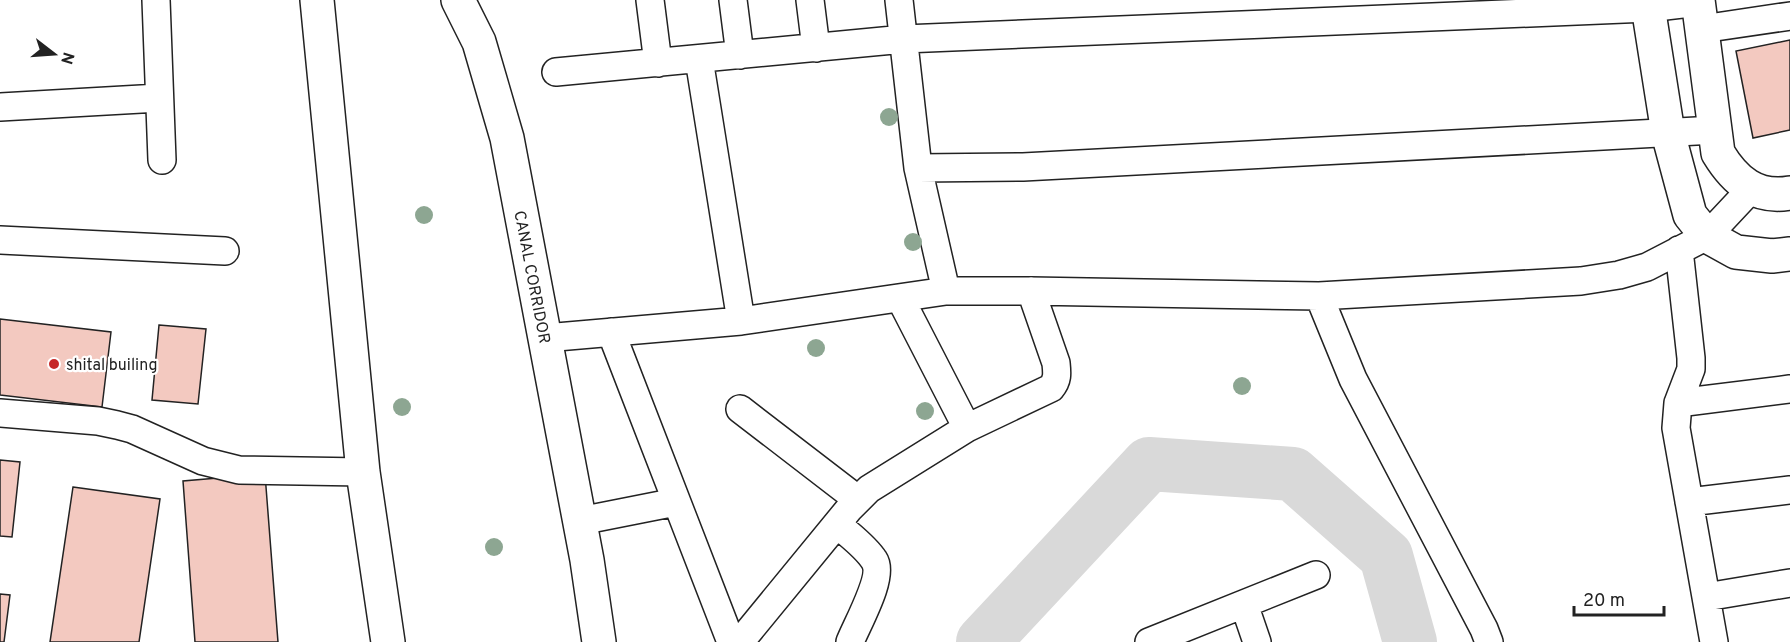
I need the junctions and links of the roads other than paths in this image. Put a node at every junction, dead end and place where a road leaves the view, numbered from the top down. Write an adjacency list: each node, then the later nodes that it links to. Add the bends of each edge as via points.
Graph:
1 (156, 0): 17 (street)
2 (317, 0): 41 (main road)
3 (458, 0): 35 (main road, CANAL CORRIDOR, via 479,42 507,138)
4 (650, 0): 15 (street)
5 (733, 0): 13 (street)
6 (810, 0): 12 (street)
7 (899, 0): 11 (street)
8 (1648, 4): 9 (street); 11 (street); 20 (main road)
9 (1700, 10): 10 (street); 19 (main road)
10 (1790, 16)
11 (904, 39): 12 (street); 22 (street)
12 (816, 48): 13 (street)
13 (740, 55): 14 (street)
14 (699, 59): 15 (street); 33 (street)
15 (658, 63): 16 (street)
16 (556, 72)
17 (159, 98): 18 (street); 21 (street)
18 (0, 106)
19 (1716, 130): 20 (street); 23 (main road, via 1718,153 1729,171)
20 (1668, 133): 22 (street, via 1023,167); 26 (main road, via 1690,215)
21 (162, 160)
22 (918, 168): 29 (street)
23 (1752, 188): 24 (main road, via 1776,196); 26 (street)
24 (1790, 194)
25 (0, 240): 27 (street)
26 (1693, 243): 28 (main road, via 1736,252); 31 (street, via 1647,267 1581,281); 37 (street, via 1691,369)
27 (225, 251)
28 (1790, 254)
29 (946, 291): 30 (street); 32 (street)
30 (1031, 291): 31 (street); 40 (street, via 1056,363 1055,383)
31 (1319, 296): 60 (street, via 1353,379)
32 (900, 298): 33 (street); 40 (street)
33 (741, 321): 34 (street)
34 (610, 332): 35 (street); 44 (street)
35 (545, 338): 46 (main road, CANAL CORRIDOR)
36 (1790, 389): 37 (street)
37 (1678, 403): 45 (street, via 1676,428)
38 (740, 409): 43 (street)
39 (0, 413): 41 (street, via 117,425 203,461 239,470)
40 (967, 428): 43 (street)
41 (363, 472): 53 (main road)
42 (1790, 490): 45 (street)
43 (857, 500): 47 (street)
44 (676, 502): 46 (street); 55 (street)
45 (1689, 502): 50 (street)
46 (580, 521): 54 (main road, CANAL CORRIDOR)
47 (837, 524): 56 (street); 57 (street, via 875,561 878,572)
48 (1316, 575): 51 (street)
49 (1790, 583): 50 (street)
50 (1706, 597): 61 (street)
51 (1244, 604): 52 (street); 59 (street)
52 (1192, 634): 58 (street)
53 (388, 642)
54 (599, 642)
55 (731, 642)
56 (740, 642)
57 (850, 642)
58 (1149, 642)
59 (1257, 642)
60 (1489, 642)
61 (1714, 642)

